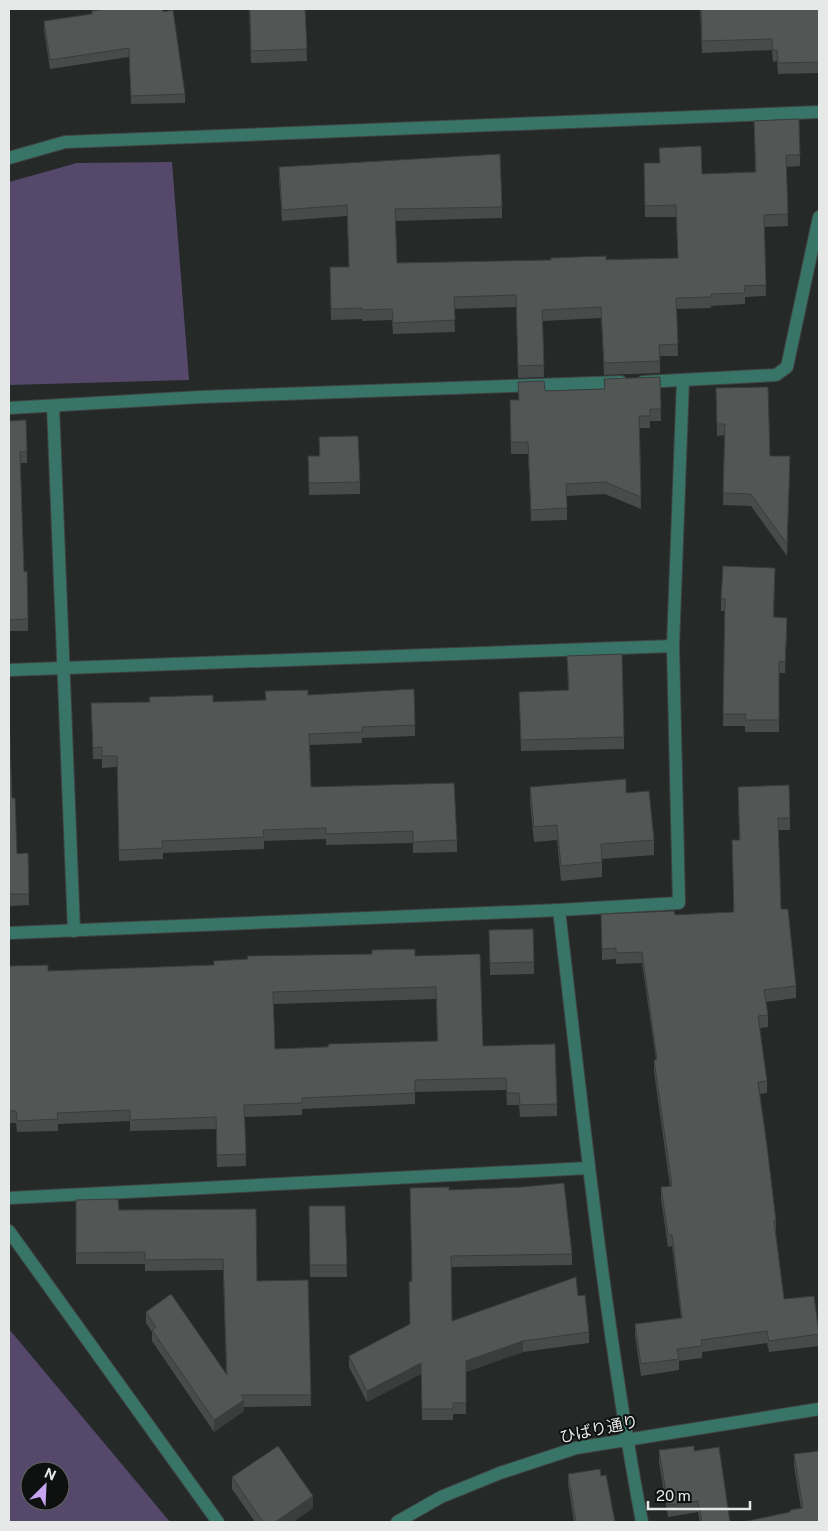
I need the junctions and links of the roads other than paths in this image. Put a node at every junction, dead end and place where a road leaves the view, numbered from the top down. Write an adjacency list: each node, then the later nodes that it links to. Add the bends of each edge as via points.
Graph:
1 (819, 112): 2 (street, via 65,142)
2 (9, 158)
3 (819, 217): 4 (street, via 787,367 776,375)
4 (683, 380): 5 (street, via 201,396); 7 (street)
5 (53, 406): 6 (street); 8 (street)
6 (9, 408)
7 (673, 646): 8 (street); 10 (street, via 679,903)
8 (64, 668): 9 (street); 11 (street)
9 (9, 670)
10 (559, 910): 11 (street); 13 (street)
11 (74, 931): 12 (street)
12 (9, 933)
13 (589, 1168): 14 (street); 17 (street)
14 (9, 1198)
15 (9, 1231): 18 (street)
16 (819, 1409): 17 (street, ひばり通り)
17 (626, 1439): 19 (street, ひばり通り, via 576,1448 500,1473 441,1498); 20 (street)
18 (218, 1522)
19 (397, 1522)
20 (642, 1522)

